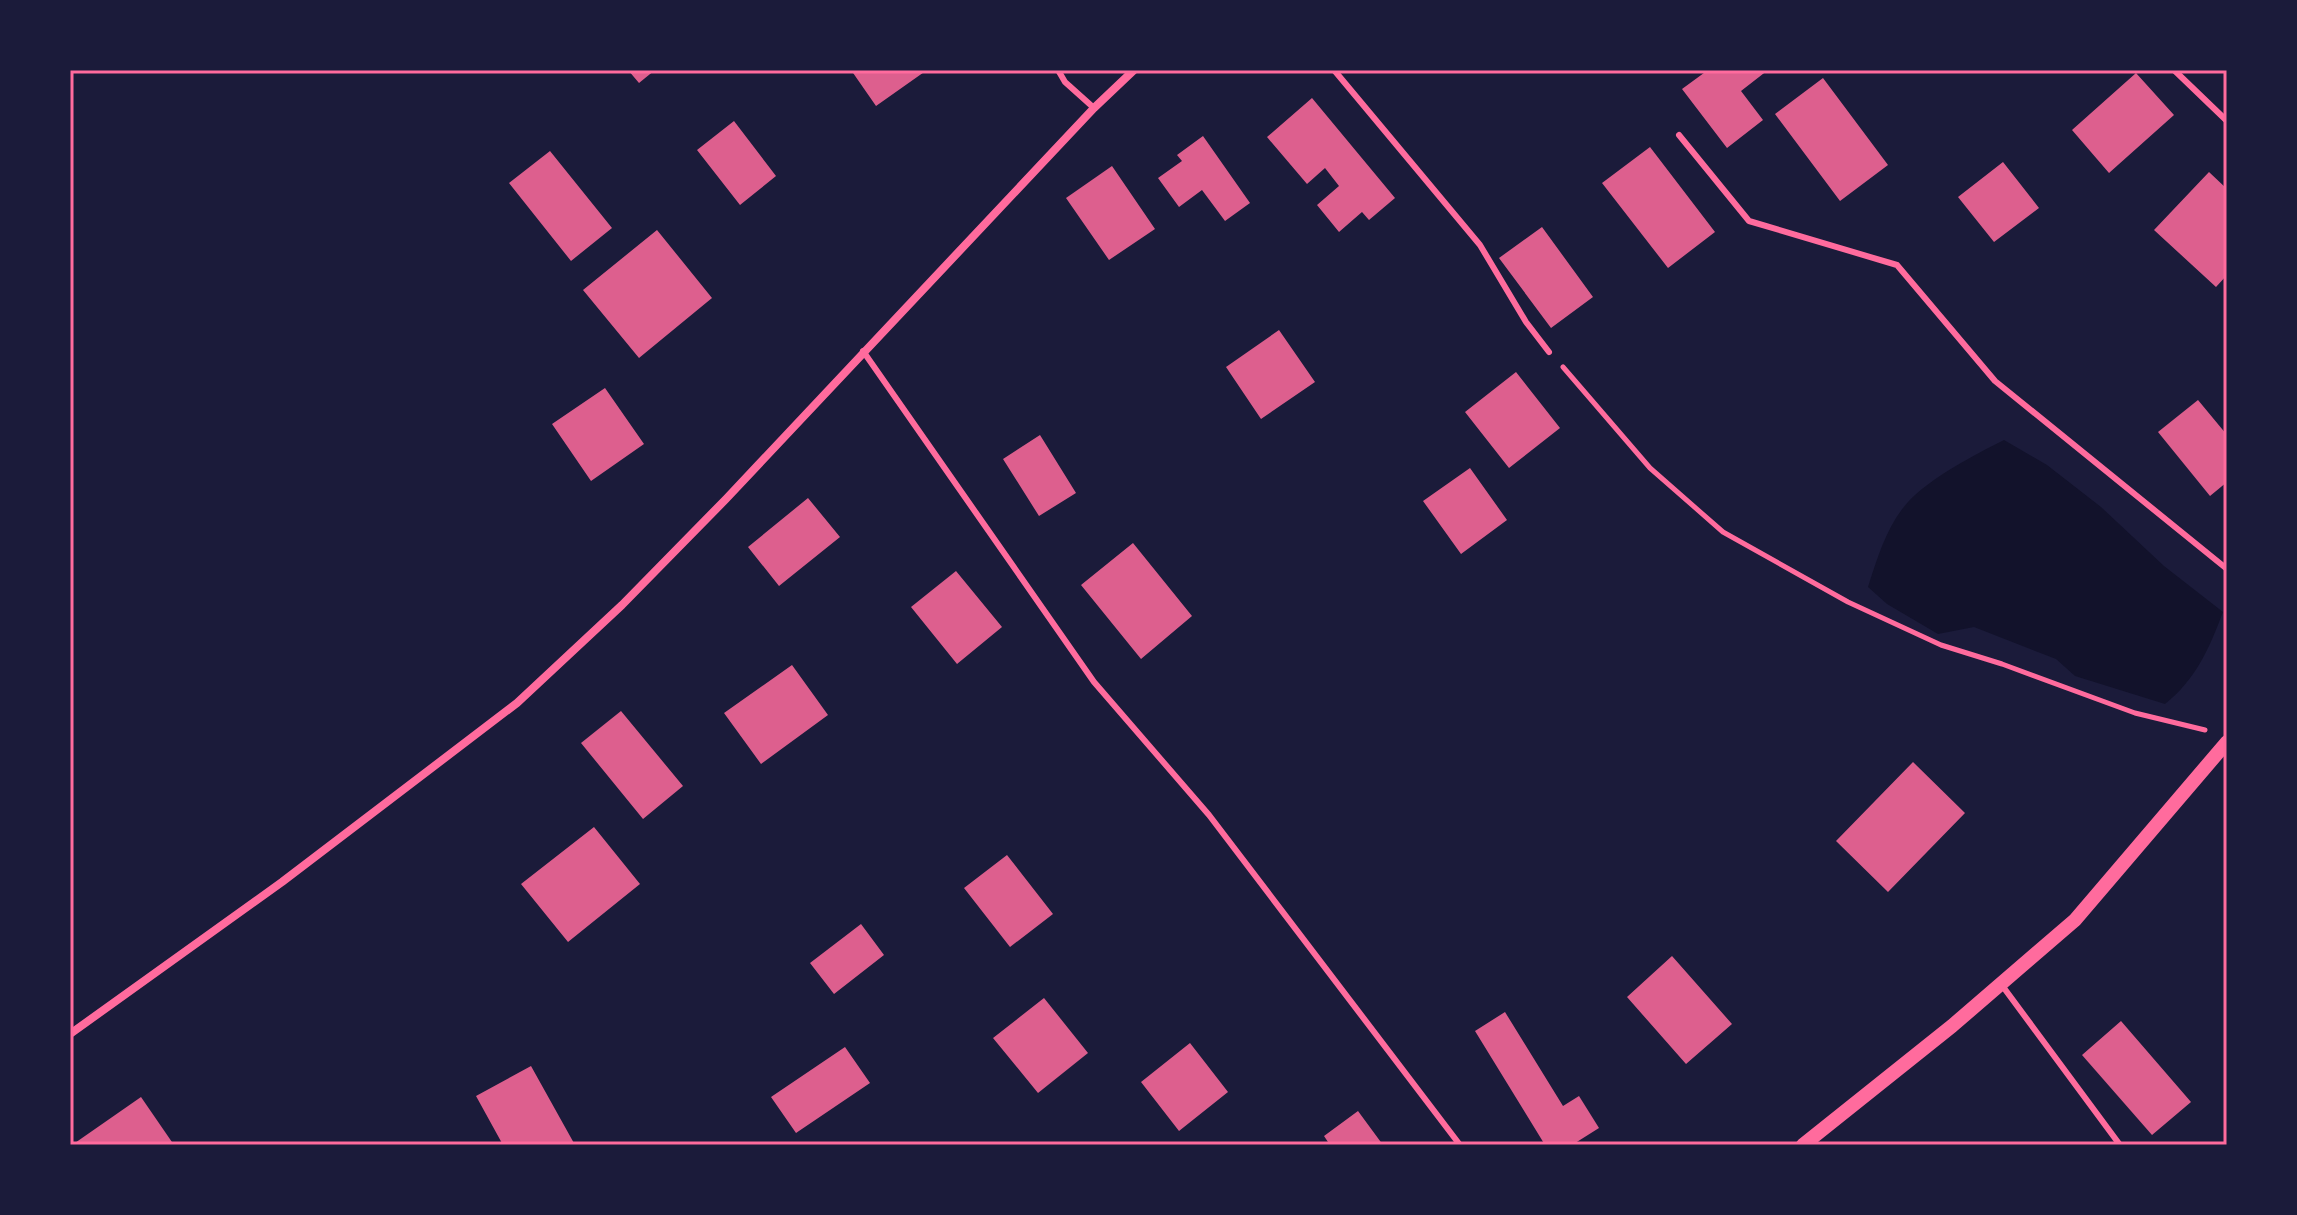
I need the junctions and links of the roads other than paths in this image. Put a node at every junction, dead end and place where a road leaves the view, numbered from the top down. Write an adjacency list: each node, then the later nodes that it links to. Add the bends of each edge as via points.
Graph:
1 (1058, 70): 5 (lane)
2 (1134, 70): 5 (street)
3 (1334, 70): 9 (lane, via 1480,245)
4 (2174, 70): 6 (lane)
5 (1094, 108): 8 (street)
6 (2227, 121)
7 (1679, 135): 10 (lane, via 1749,221 1897,265 1995,381)
8 (863, 351): 13 (street, via 622,605 517,703 282,882); 14 (lane, via 1094,682 1209,815)
9 (1549, 352)
10 (2227, 569)
11 (2227, 742): 12 (street, via 2075,920)
12 (2001, 984): 15 (street); 16 (lane)
13 (70, 1034)
14 (1460, 1145)
15 (1803, 1145)
16 (2120, 1145)

